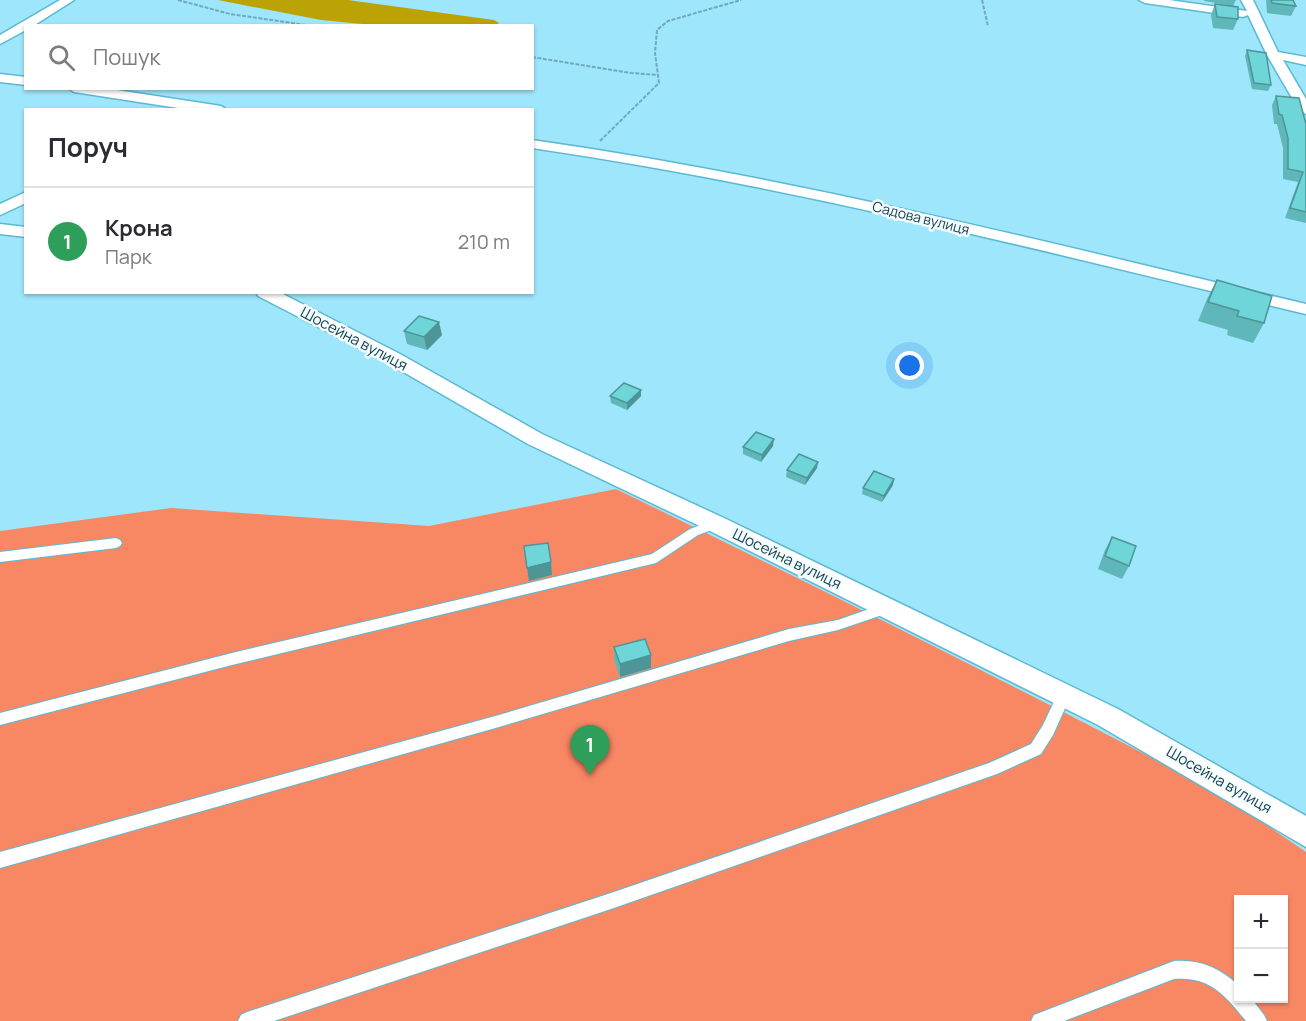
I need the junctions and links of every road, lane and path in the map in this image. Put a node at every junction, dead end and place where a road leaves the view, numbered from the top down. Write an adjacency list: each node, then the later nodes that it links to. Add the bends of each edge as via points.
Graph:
1 (68, 0): 8 (street)
2 (178, 0): 9 (path, via 230,14)
3 (741, 0): 16 (path, via 668,21 657,30)
4 (982, 0): 11 (path)
5 (1145, 0): 7 (street)
6 (1247, 0): 7 (street)
7 (1254, 15): 13 (street)
8 (27, 24)
9 (299, 24)
10 (24, 26): 12 (street)
11 (988, 26)
12 (0, 40)
13 (1273, 55): 15 (street); 21 (street)
14 (534, 57): 16 (path)
15 (1306, 61)
16 (658, 75): 23 (path, via 659,83)
17 (0, 78): 18 (street)
18 (24, 81)
19 (87, 90): 20 (street)
20 (200, 108)
21 (1306, 111)
22 (534, 144): 23 (street, Садова вулиця)
23 (589, 152): 29 (street, Садова вулиця, via 879,208)
24 (24, 198): 25 (street)
25 (0, 210)
26 (0, 229): 27 (street)
27 (24, 232)
28 (271, 294): 30 (street, Шосейна вулиця, via 535,439)
29 (1306, 309)
30 (716, 524): 33 (street, Шосейна вулиця); 35 (lane, via 694,532 656,558)
31 (116, 543): 32 (lane)
32 (0, 557)
33 (886, 608): 34 (street, Шосейна вулиця); 37 (lane, via 838,625 789,635 499,721)
34 (1064, 695): 36 (street, Шосейна вулиця); 40 (lane, via 1036,749 992,769 612,901)
35 (0, 719)
36 (1306, 833)
37 (0, 860)
38 (1234, 993): 41 (lane, via 1212,976 1189,968 1174,970)
39 (1243, 1003): 42 (lane)
40 (247, 1021)
41 (1040, 1021)
42 (1258, 1021)

